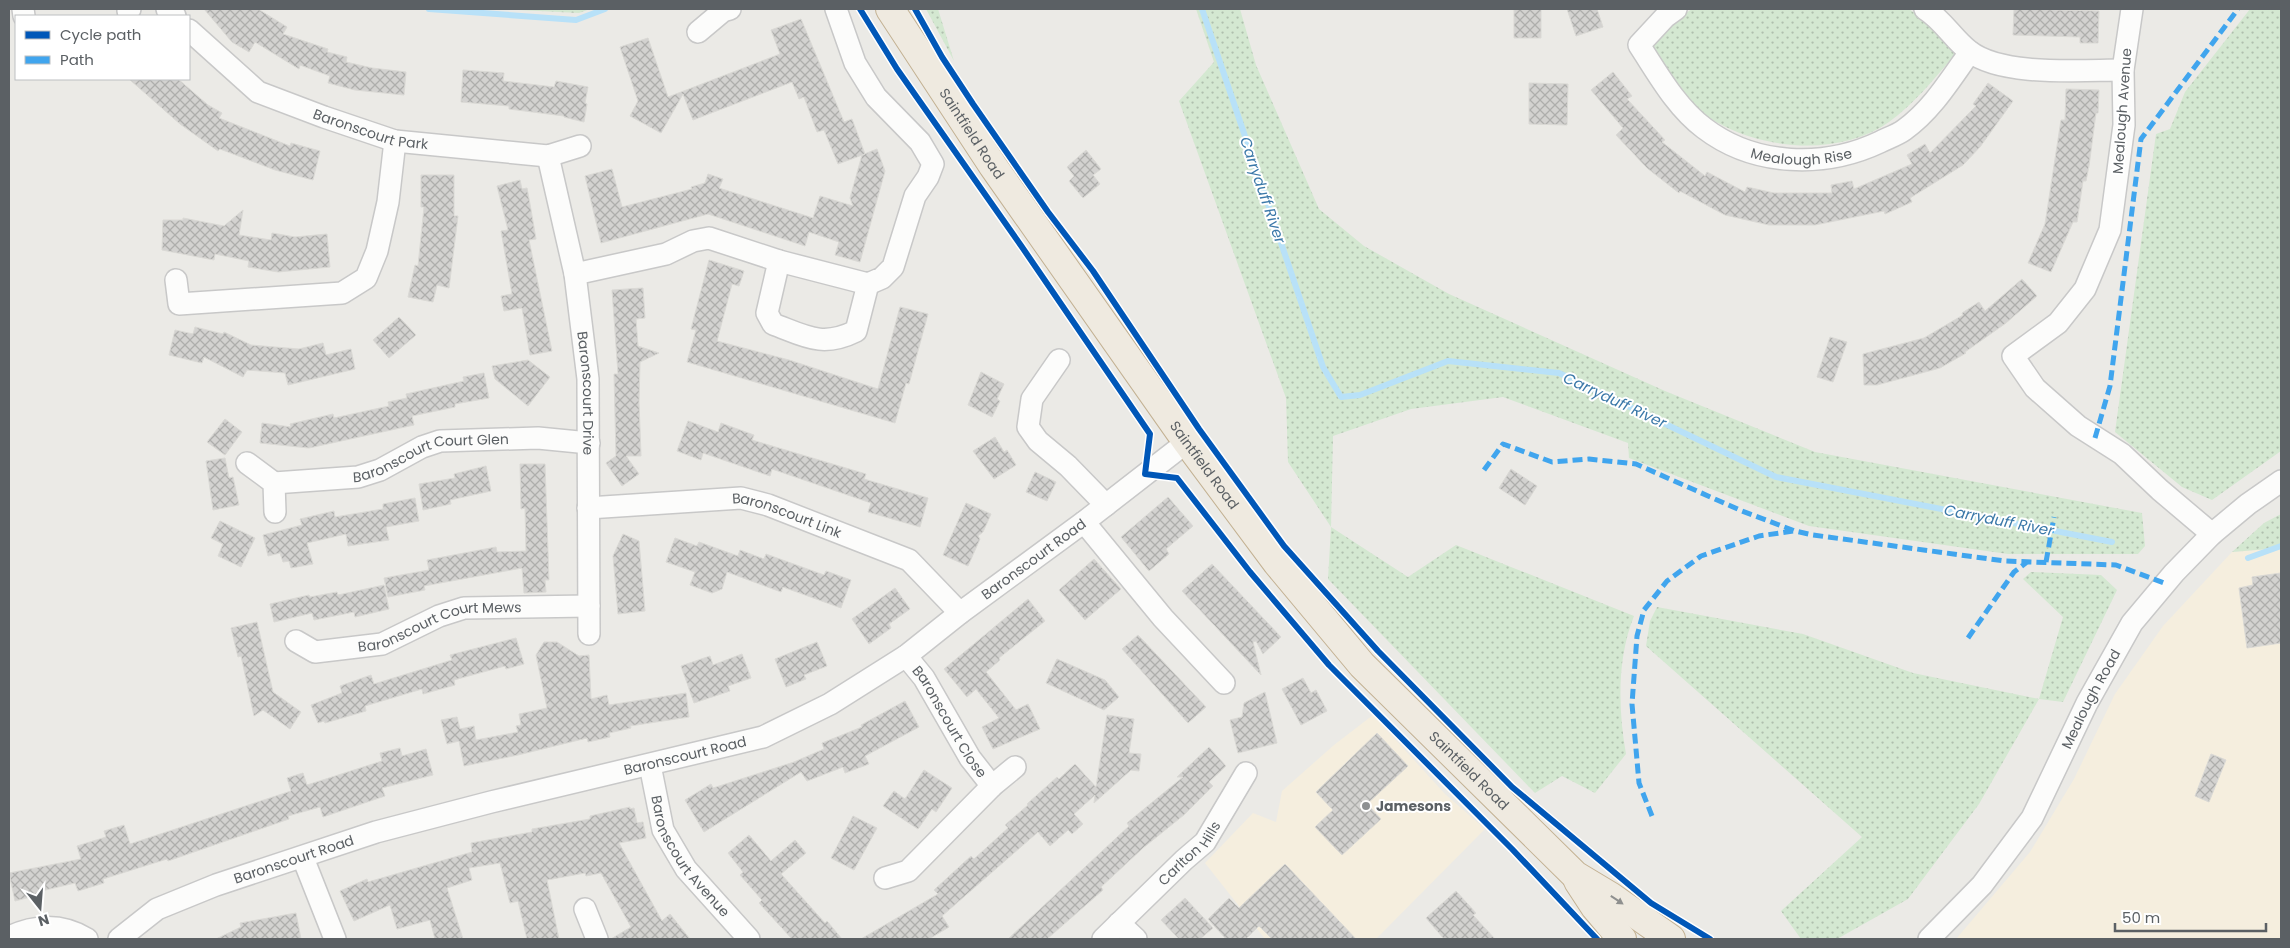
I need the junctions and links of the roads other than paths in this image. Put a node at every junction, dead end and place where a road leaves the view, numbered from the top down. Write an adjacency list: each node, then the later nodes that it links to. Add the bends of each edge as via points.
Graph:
1 (730, 9): 8 (street)
2 (836, 9): 17 (street, via 855,63 876,97 920,142 933,164 915,196 893,268)
3 (890, 9): 19 (highway, Saintfield Road, via 961,118)
4 (1676, 9): 9 (street, Mealough Rise, via 1665,16 1638,46 1673,97 1704,128 1742,150 1787,160 1830,158 1864,150 1903,130 1932,105)
5 (1925, 9): 9 (street)
6 (2132, 9): 10 (street, Mealough Avenue)
7 (190, 31): 11 (street, Baronscourt Park, via 258,92)
8 (698, 32)
9 (1970, 52): 10 (street, via 1994,64 2018,69)
10 (2123, 70): 28 (street, Mealough Avenue, via 2124,125 2110,230 2085,289 2058,323 2013,356 2035,388 2084,430 2122,454)
11 (396, 141): 13 (street, Baronscourt Park); 16 (street, via 388,202 377,252 366,278 342,293 179,304)
12 (580, 146): 13 (street, Baronscourt Park)
13 (548, 156): 15 (street, Baronscourt Drive)
14 (779, 261): 15 (street, via 709,238 666,254); 17 (street); 17 (street, via 767,312 773,324 820,341 856,332)
15 (574, 274): 20 (street, Baronscourt Drive, via 588,379)
16 (176, 280)
17 (868, 284)
18 (1059, 360): 24 (street, via 1032,399 1028,427 1038,441)
19 (1187, 442): 24 (street, Baronscourt Road); 40 (highway, Saintfield Road, via 1277,563 1362,665)
20 (589, 443): 23 (street, Baronscourt Court Glen, via 538,438 440,441 358,477); 25 (street, Baronscourt Drive)
21 (247, 464): 23 (street)
22 (2281, 481): 28 (street, Mealough Road)
23 (274, 483): 26 (street)
24 (1106, 505): 27 (street, Baronscourt Road)
25 (588, 508): 29 (street, Baronscourt Drive); 30 (street, Baronscourt Link, via 741,498 768,505 909,560)
26 (275, 512)
27 (1084, 522): 30 (street, Baronscourt Road); 34 (street, via 1163,618 1186,653)
28 (2212, 534): 54 (street, Mealough Road, via 2132,623 2087,704 2032,818 1982,885)
29 (589, 606): 31 (street, Baronscourt Drive); 32 (street, Baronscourt Court Mews, via 464,608 439,616 382,644 315,652)
30 (960, 613): 33 (street, Baronscourt Road)
31 (589, 634)
32 (296, 641)
33 (906, 656): 35 (street, Baronscourt Road, via 830,704 763,737); 38 (street, Baronscourt Close, via 924,678 970,758)
34 (1224, 683)
35 (650, 765): 39 (street, Baronscourt Road, via 386,829); 50 (street, Baronscourt Avenue, via 663,830 686,869)
36 (1015, 768): 38 (street, Baronscourt Close)
37 (1246, 773): 43 (street, Carlton Hills, via 1205,842)
38 (992, 786): 41 (street, Baronscourt Close, via 908,871)
39 (302, 858): 47 (street, Baronscourt Road, via 216,885 157,909); 48 (street)
40 (1575, 875): 44 (highway, Saintfield Road, one-way to 44); 53 (highway, Saintfield Road, via 1595,907)
41 (885, 878)
42 (585, 909): 49 (street)
43 (1119, 923): 51 (street, Carlton Hills); 52 (street)
44 (1664, 935)
45 (9, 937): 46 (street, via 24,930 48,926 76,932)
46 (87, 939)
47 (119, 939)
48 (335, 939)
49 (597, 939)
50 (749, 939)
51 (1103, 939)
52 (1136, 939)
53 (1622, 939)
54 (1929, 939)

